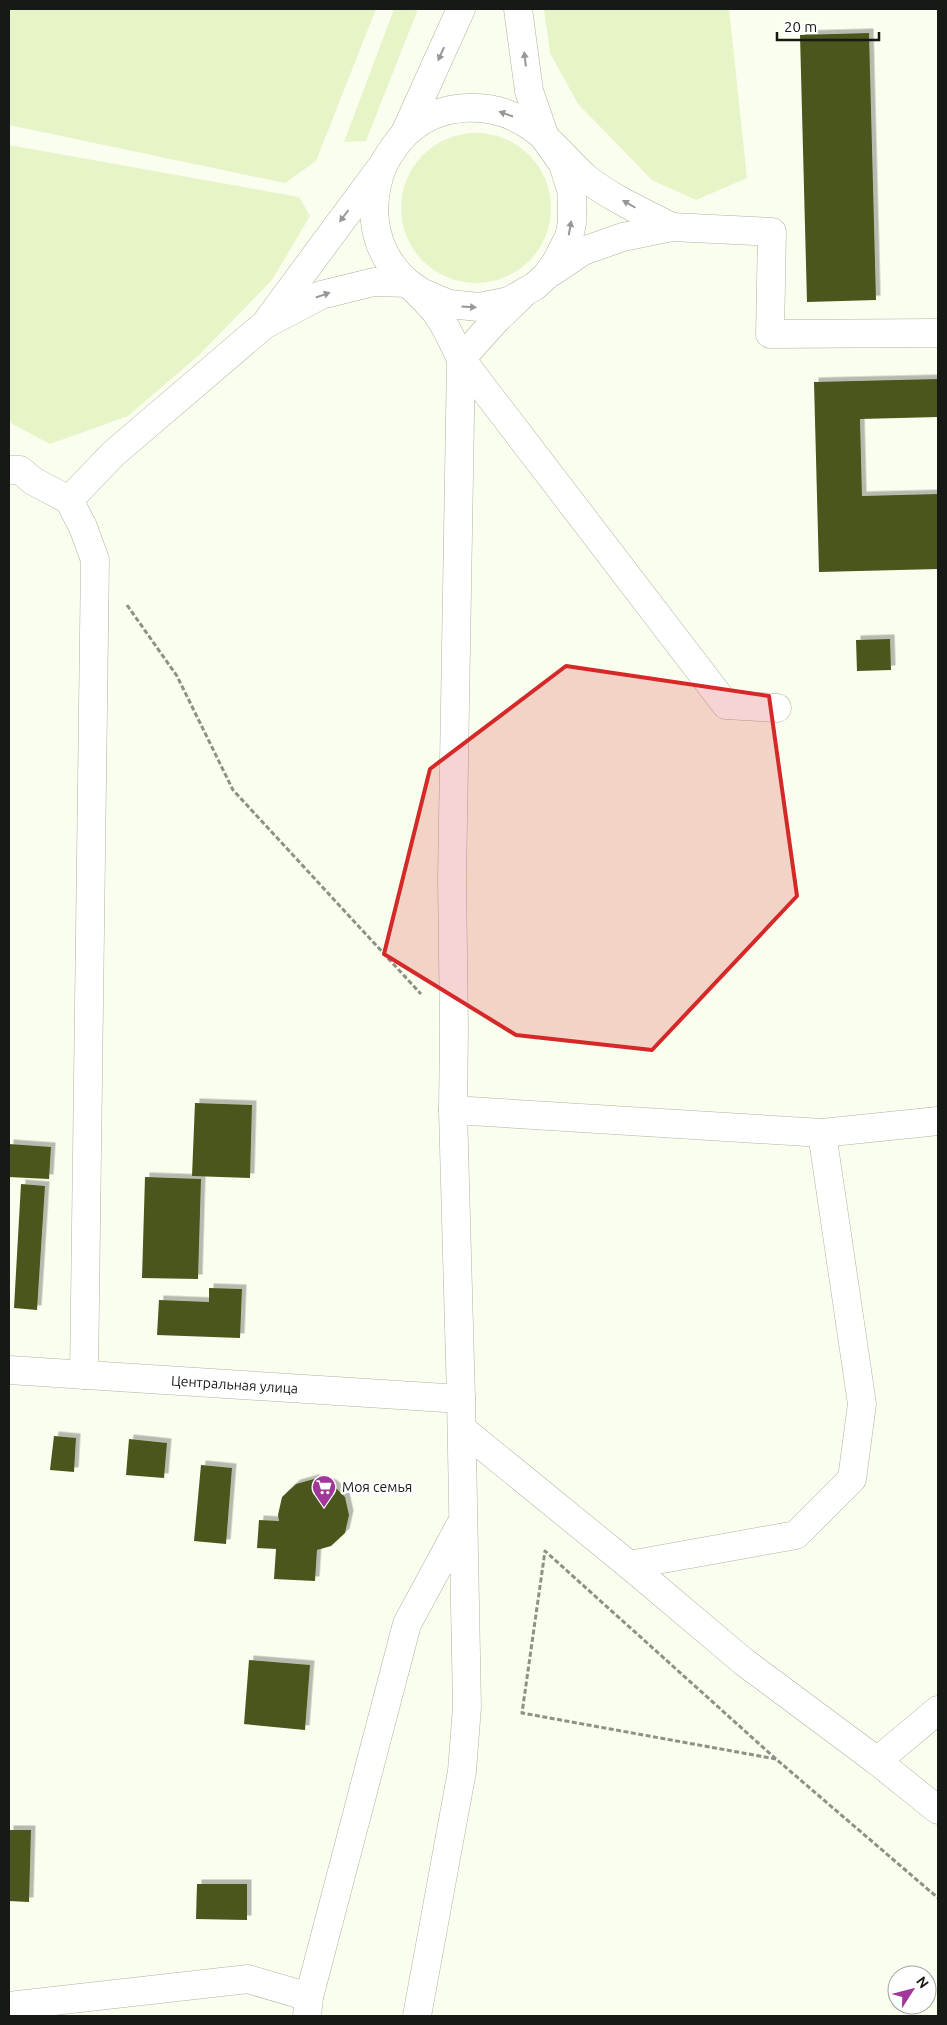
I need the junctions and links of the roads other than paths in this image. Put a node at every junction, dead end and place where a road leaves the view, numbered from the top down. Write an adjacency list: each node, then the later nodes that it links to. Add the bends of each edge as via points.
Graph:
1 (460, 9): 3 (street, one-way to 3)
2 (518, 9): 4 (street, one-way to 2, via 529,91)
3 (404, 135): 4 (street, one-way to 3, via 535,129 508,114 476,107 430,117); 5 (street)
4 (546, 140): 6 (street, one-way to 4, via 587,178); 7 (street, one-way to 4, via 569,237 573,208 563,164)
5 (384, 163): 8 (street, via 374,194 376,227 387,258); 10 (street, one-way to 10)
6 (672, 227): 7 (street, via 624,237 583,251); 11 (street, via 772,232 770,334)
7 (546, 276): 9 (street)
8 (408, 283): 9 (street, one-way to 9, via 434,299 464,307 494,305); 10 (street, one-way to 8, via 321,295 374,282); 12 (street, via 436,312)
9 (523, 294): 12 (street)
10 (264, 325): 14 (street, via 113,454)
11 (938, 333)
12 (461, 359): 15 (street, via 726,705); 16 (street, via 452,879)
13 (12, 465): 14 (street)
14 (69, 500): 20 (street, via 95,560)
15 (777, 708)
16 (453, 1110): 18 (street); 21 (street)
17 (938, 1121): 18 (street)
18 (822, 1133): 24 (street, via 862,1404 852,1479 796,1535)
19 (9, 1370): 20 (street, Центральная улица)
20 (84, 1375): 21 (street, Центральная улица)
21 (462, 1399): 22 (street)
22 (462, 1429): 23 (street); 24 (street)
23 (462, 1520): 29 (street, via 407,1624); 30 (street, via 467,1707 462,1770)
24 (629, 1565): 26 (street, via 744,1662)
25 (938, 1710): 26 (street)
26 (877, 1761): 27 (street)
27 (938, 1810)
28 (9, 2006): 29 (street, via 248,1980)
29 (308, 2007)
30 (416, 2016)

